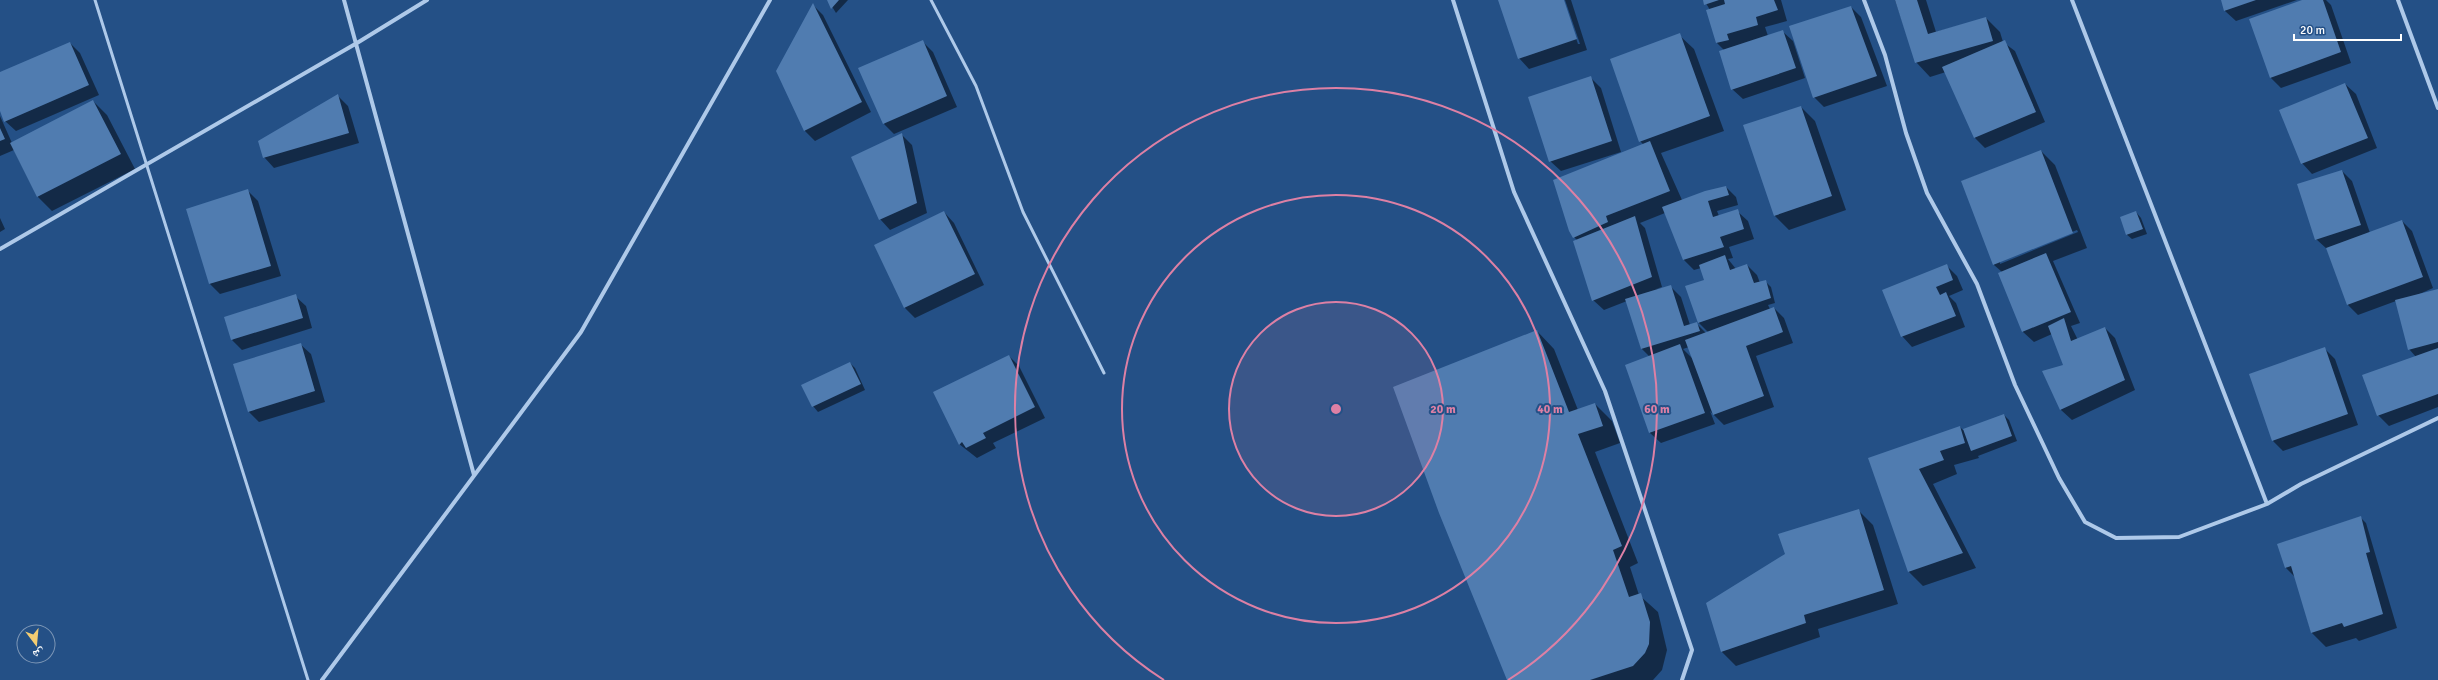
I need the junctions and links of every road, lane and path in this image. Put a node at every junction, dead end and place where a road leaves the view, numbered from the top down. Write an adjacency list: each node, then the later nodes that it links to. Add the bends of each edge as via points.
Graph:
1 (95, 0): 12 (lane)
2 (344, 0): 10 (street)
3 (427, 0): 10 (street)
4 (770, 0): 16 (street, via 581,332)
5 (931, 0): 14 (lane, via 976,86 1023,212)
6 (1453, 0): 20 (street, via 1514,192 1610,406 1692,650)
7 (1864, 0): 17 (street, via 1885,55 1906,134 1926,193 1977,284 2015,385 2059,478 2085,522 2116,538 2179,537)
8 (2072, 0): 17 (street)
9 (2398, 0): 11 (street)
10 (357, 43): 12 (street); 16 (street)
11 (2438, 108)
12 (147, 162): 13 (street); 18 (lane)
13 (0, 249)
14 (1104, 372)
15 (2438, 418): 17 (street, via 2300,484)
16 (474, 476): 19 (street)
17 (2267, 504)
18 (308, 680)
19 (322, 680)
20 (1682, 680)

